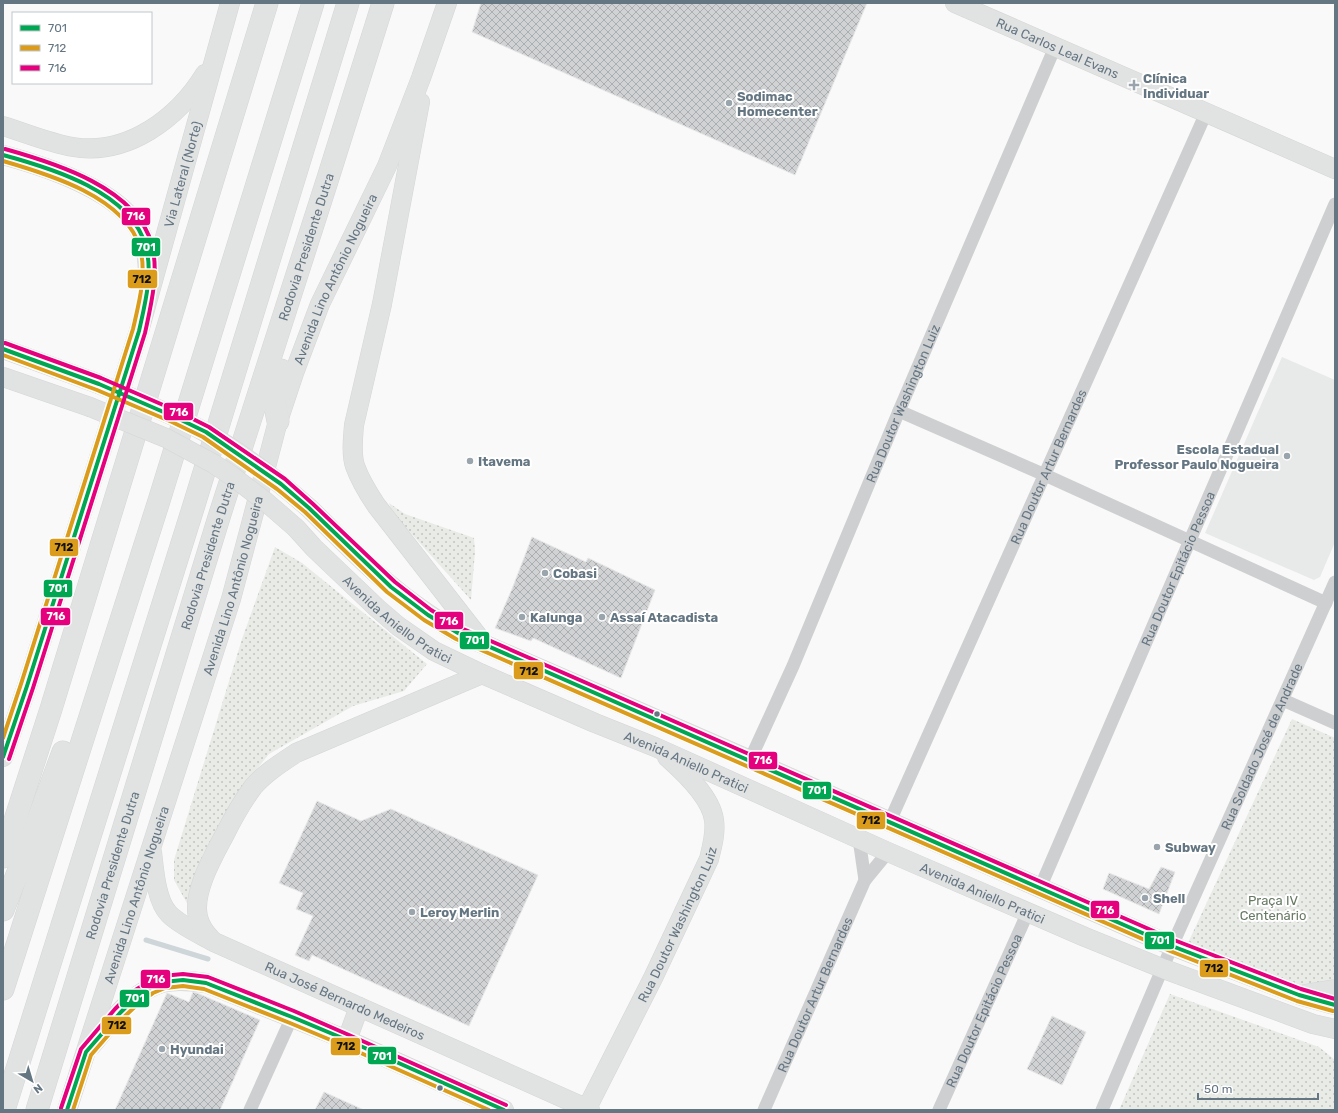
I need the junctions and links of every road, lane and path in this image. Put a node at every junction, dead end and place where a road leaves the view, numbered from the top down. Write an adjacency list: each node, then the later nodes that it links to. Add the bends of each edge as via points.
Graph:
1 (230, 3): 10 (main road, Via Lateral (Norte))
2 (267, 3): 42 (highway, via 51,709)
3 (296, 3): 11 (highway)
4 (313, 3): 11 (highway)
5 (348, 3): 61 (highway)
6 (383, 3): 17 (highway, Rodovia Presidente Dutra)
7 (447, 3): 12 (main road, Avenida Lino Antônio Nogueira)
8 (955, 3): 9 (main road, Rua Carlos Leal Evans)
9 (1055, 47): 13 (main road, Rua Carlos Leal Evans); 22 (street, Rua Doutor Washington Luiz)
10 (213, 63): 14 (main road, via 186,100 161,123 141,135 115,144 89,148 73,147); 19 (main road, Via Lateral (Norte))
11 (292, 71): 25 (highway)
12 (421, 78): 23 (main road, Avenida Lino Antônio Nogueira, via 387,166 320,304); 29 (main road, via 417,123 387,282 354,425 355,465 376,505)
13 (1206, 113): 16 (main road, Rua Carlos Leal Evans); 24 (street, Rua Doutor Artur Bernardes)
14 (3, 126)
15 (3, 155): 19 (main road, via 57,172 100,193 132,218 142,235 147,256 147,294)
16 (1335, 169)
17 (328, 178): 23 (highway, via 327,220 273,396); 62 (highway, Rodovia Presidente Dutra, via 220,514)
18 (1335, 204): 26 (street, Rua Doutor Epitácio Pessoa)
19 (138, 331): 31 (main road, Via Lateral (Norte))
20 (3, 349): 29 (main road, Avenida Aniello Pratici, bridge, via 99,384 206,432 282,484 391,586 428,615)
21 (3, 377): 30 (main road, Avenida Aniello Pratici, bridge, via 90,407 166,438 214,464 266,502 296,528 398,626 434,651)
22 (899, 411): 24 (street); 37 (street, Rua Doutor Washington Luiz, via 793,666)
23 (278, 421): 40 (main road, Avenida Lino Antônio Nogueira, via 230,598)
24 (1045, 475): 26 (street); 38 (street, Rua Doutor Artur Bernardes)
25 (158, 504): 45 (highway); 50 (highway)
26 (1190, 541): 28 (street); 44 (street, Rua Doutor Epitácio Pessoa)
27 (1335, 582): 28 (street, Rua Soldado José de Andrade)
28 (1326, 603): 32 (street, Rua Soldado José de Andrade)
29 (485, 645): 37 (main road, Avenida Aniello Pratici)
30 (482, 674): 35 (main road, Avenida Aniello Pratici); 47 (main road, via 296,753 274,768 254,787 239,808 200,886 197,916 203,930)
31 (27, 686): 33 (main road); 36 (main road, Via Lateral (Norte))
32 (1283, 700): 34 (street); 48 (street, Rua Soldado José de Andrade)
33 (3, 720)
34 (1335, 723)
35 (655, 747): 39 (main road, Avenida Aniello Pratici); 66 (main road, Rua Doutor Washington Luiz, via 699,789 710,806 714,819 713,845 709,859 653,978)
36 (3, 757)
37 (750, 760): 38 (main road, Avenida Aniello Pratici)
38 (890, 821): 44 (main road, Avenida Aniello Pratici)
39 (859, 839): 41 (main road, Avenida Aniello Pratici); 43 (street)
40 (151, 845): 47 (main road, Rua José Bernardo Medeiros, via 156,886 168,914); 60 (main road, Avenida Lino Antônio Nogueira)
41 (888, 852): 43 (street, Rua Doutor Artur Bernardes); 46 (main road, Avenida Aniello Pratici)
42 (3, 857)
43 (865, 880): 67 (street, Rua Doutor Artur Bernardes)
44 (1040, 888): 48 (main road, Avenida Aniello Pratici)
45 (3, 910)
46 (1028, 912): 49 (main road, Avenida Aniello Pratici); 68 (street, Rua Doutor Epitácio Pessoa)
47 (214, 942): 54 (main road, Rua José Bernardo Medeiros)
48 (1172, 946): 49 (street, Rua Soldado José de Andrade); 52 (main road, Avenida Aniello Pratici)
49 (1164, 968): 56 (main road, Avenida Aniello Pratici); 69 (street, Rua Soldado José de Andrade)
50 (3, 989)
51 (1335, 989): 52 (main road)
52 (1299, 995): 53 (main road, Avenida Aniello Pratici)
53 (1335, 1005)
54 (359, 1006): 58 (main road); 66 (main road, Rua José Bernardo Medeiros)
55 (292, 1017): 58 (main road); 60 (main road, via 206,983 183,980 164,982 136,997); 64 (street)
56 (1313, 1024): 57 (main road, Avenida Aniello Pratici); 59 (main road)
57 (1335, 1029)
58 (347, 1040): 65 (main road)
59 (1335, 1042)
60 (86, 1052): 63 (main road, Avenida Lino Antônio Nogueira)
61 (4, 1110)
62 (36, 1110)
63 (67, 1110)
64 (250, 1110)
65 (504, 1110)
66 (588, 1110)
67 (764, 1110)
68 (939, 1110)
69 (1102, 1110)

